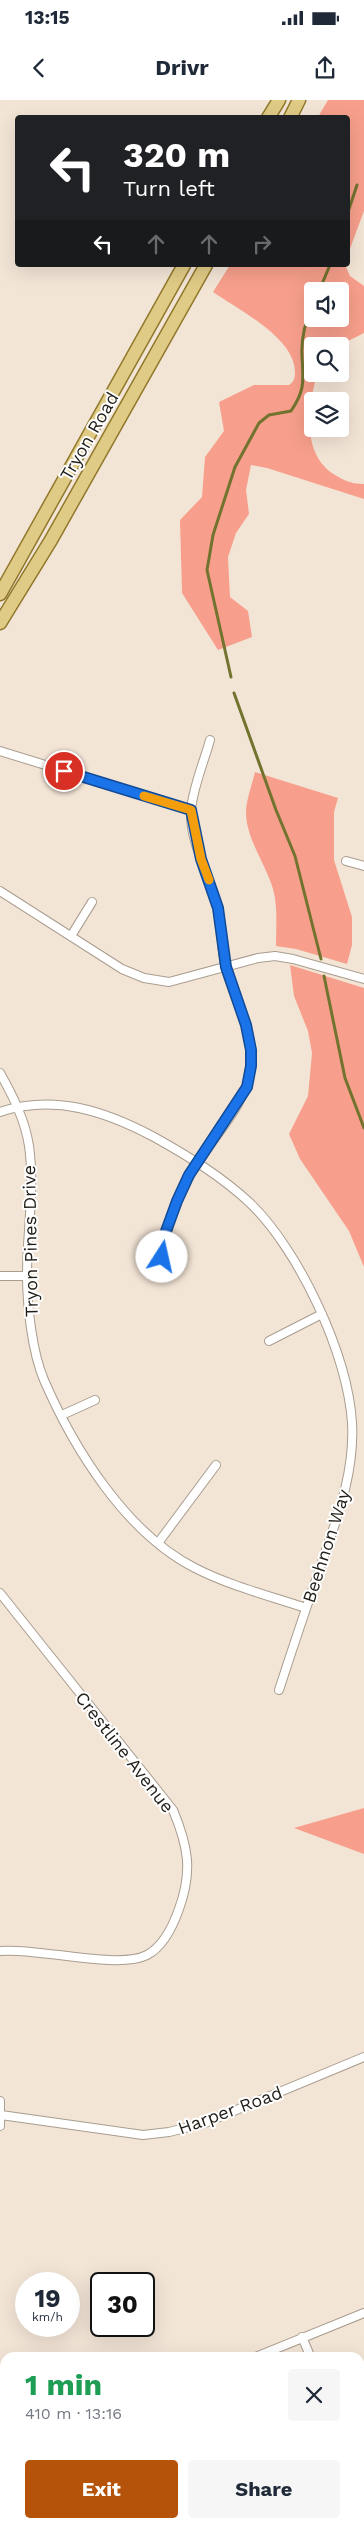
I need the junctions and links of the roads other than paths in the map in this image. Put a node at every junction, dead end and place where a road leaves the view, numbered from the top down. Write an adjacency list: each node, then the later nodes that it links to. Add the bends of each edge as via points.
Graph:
1 (278, 100): 3 (main road)
2 (300, 100): 4 (main road)
3 (270, 115)
4 (292, 115)
5 (183, 267): 7 (main road, Tryon Road)
6 (205, 267): 8 (main road, Tryon Road, via 51,540)
7 (0, 594)
8 (0, 623)
9 (210, 740): 11 (street)
10 (0, 751): 11 (street)
11 (191, 810): 17 (street, via 201,859 218,908)
12 (346, 861): 13 (street)
13 (364, 866)
14 (0, 891): 16 (street)
15 (92, 902): 16 (street)
16 (72, 936): 17 (street, via 122,969 144,978 169,982)
17 (226, 967): 18 (street, via 275,956); 22 (street, via 246,1025 251,1066 247,1087)
18 (364, 979)
19 (0, 1073): 20 (street, Tryon Pines Drive)
20 (18, 1106): 21 (street, Beehnon Way); 22 (street, Beehnon Way, via 55,1104 93,1110 133,1126); 25 (street, Tryon Pines Drive, via 29,1146)
21 (0, 1112)
22 (198, 1162): 23 (street, via 177,1201 165,1234); 26 (street, Beehnon Way, via 251,1204 277,1235)
23 (162, 1257)
24 (0, 1276): 25 (street)
25 (27, 1276): 29 (street, Tryon Pines Drive, via 30,1324 43,1378)
26 (322, 1314): 27 (street); 33 (street, Beehnon Way, via 335,1347 352,1423 350,1467 343,1500)
27 (269, 1341)
28 (95, 1400): 29 (street)
29 (62, 1415): 31 (street, Tryon Pines Drive, via 107,1491)
30 (216, 1465): 31 (street)
31 (158, 1543): 33 (street, Tryon Pines Drive, via 195,1568)
32 (0, 1593): 35 (street, Crestline Avenue, via 173,1810 188,1852 188,1875 170,1930 160,1945 146,1955 126,1959)
33 (306, 1608): 34 (street, Beehnon Way)
34 (279, 1690)
35 (0, 1950)
36 (364, 2057): 38 (street, Harper Road, via 205,2123 169,2132 134,2134)
37 (0, 2101): 38 (street)
38 (1, 2115): 39 (street)
39 (0, 2126)
40 (364, 2313): 41 (street)
41 (302, 2337): 42 (street); 43 (street)
42 (267, 2352)
43 (308, 2352)

